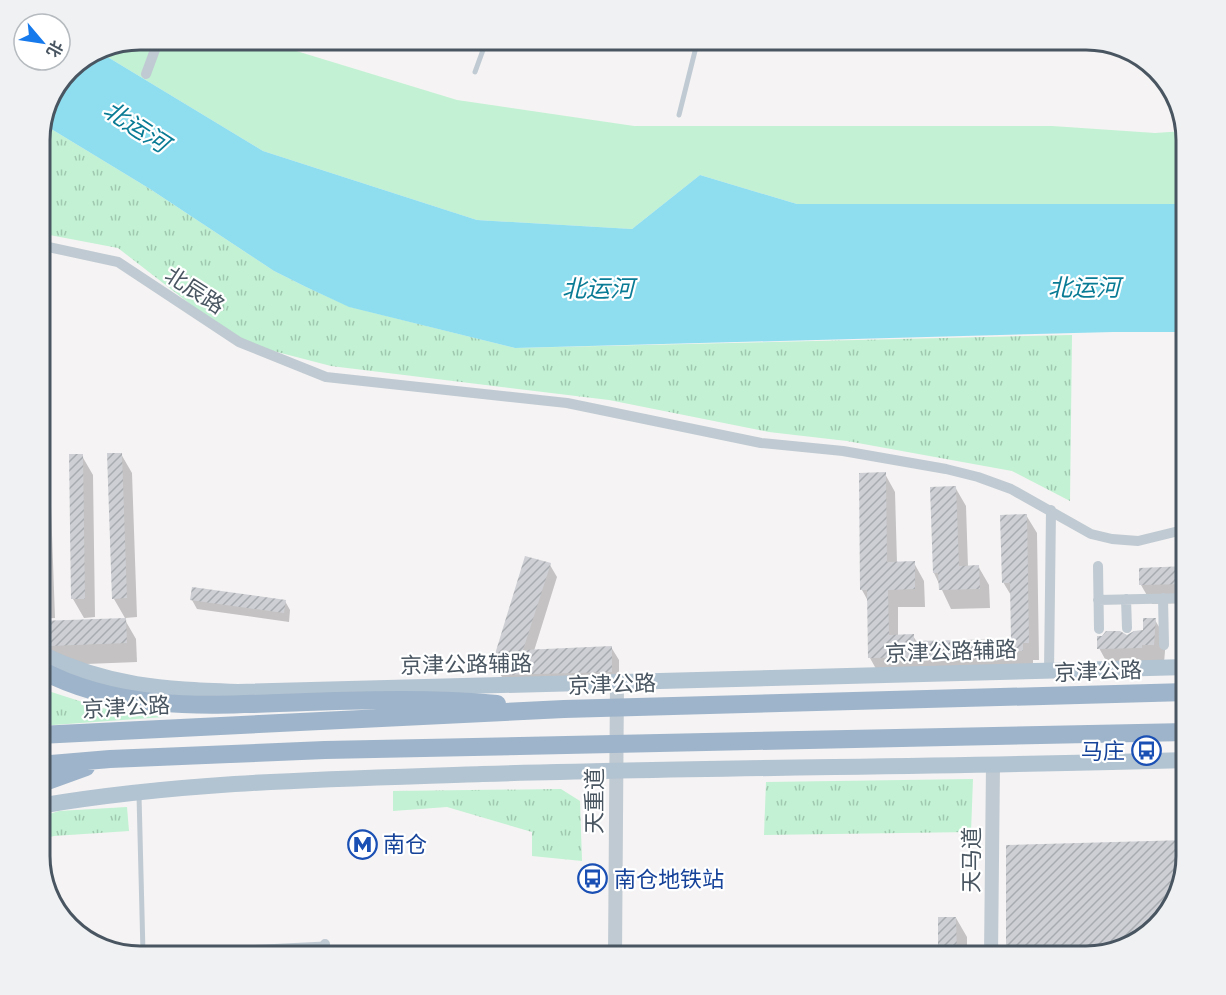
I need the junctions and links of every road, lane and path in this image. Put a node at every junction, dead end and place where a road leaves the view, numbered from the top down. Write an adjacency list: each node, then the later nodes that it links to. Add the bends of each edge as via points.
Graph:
1 (155, 50): 5 (street)
2 (483, 50): 4 (lane)
3 (695, 50): 6 (lane)
4 (475, 72)
5 (146, 74)
6 (679, 115)
7 (50, 247): 8 (street, 北辰路, via 118,262 239,342 326,377 567,403 761,443 843,451 946,469 1011,489)
8 (1051, 510): 9 (street, 北辰路, via 1091,534 1112,539 1138,540); 20 (street)
9 (1176, 531)
10 (1098, 566): 14 (street)
11 (1163, 598): 12 (street); 13 (street); 17 (street)
12 (1176, 598)
13 (1126, 599): 14 (street); 15 (street)
14 (1098, 600): 16 (street)
15 (1128, 628)
16 (1099, 629)
17 (1164, 645)
18 (50, 658): 22 (main road, 京津公路辅路, via 119,682 188,690)
19 (1176, 667): 20 (main road, 京津公路辅路)
20 (1048, 671): 22 (main road, 京津公路辅路)
21 (50, 674): 25 (highway, via 89,691 155,704 392,699)
22 (617, 682): 24 (street, 天重道)
23 (1176, 692): 24 (highway, 京津公路)
24 (616, 708): 25 (highway, 京津公路); 28 (street, 天重道)
25 (564, 709): 27 (highway, 京津公路)
26 (1176, 732): 28 (highway)
27 (50, 734)
28 (615, 743): 29 (highway); 33 (street, 天重道)
29 (110, 759): 31 (highway); 34 (highway)
30 (1176, 760): 32 (main road)
31 (50, 764)
32 (993, 764): 33 (main road); 41 (street, 天马道)
33 (615, 770): 35 (main road, via 241,782); 40 (street, 天重道)
34 (50, 780)
35 (139, 792): 36 (main road); 38 (lane)
36 (50, 804)
37 (325, 944): 39 (lane)
38 (143, 946)
39 (295, 946)
40 (615, 946)
41 (991, 946)

